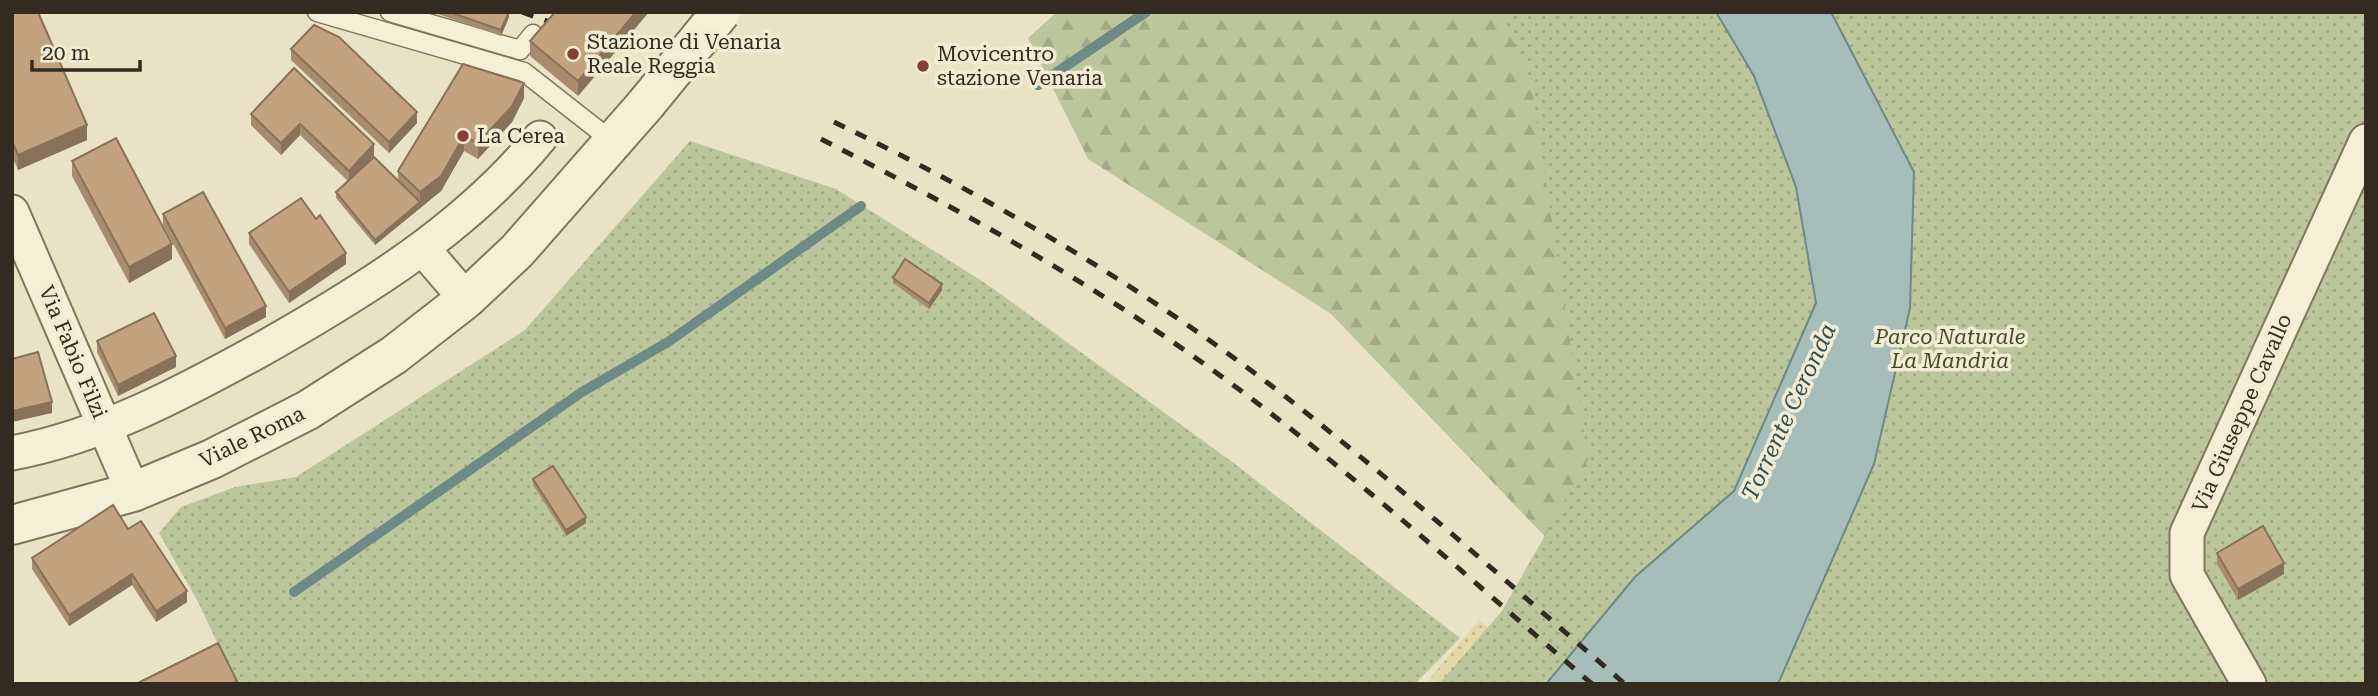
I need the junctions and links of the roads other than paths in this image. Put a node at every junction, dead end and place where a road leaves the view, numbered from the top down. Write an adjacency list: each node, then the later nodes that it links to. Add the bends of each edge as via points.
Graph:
1 (317, 12): 6 (lane, via 524,72)
2 (390, 12): 4 (lane, via 520,50)
3 (721, 12): 6 (street, Viale Roma, bridge)
4 (533, 34)
5 (540, 138): 9 (street)
6 (612, 141): 10 (street, Viale Roma, via 517,251)
7 (2366, 141): 15 (street, Via Giuseppe Cavallo, via 2187,533 2187,575)
8 (12, 212): 11 (street, Via Fabio Filzi)
9 (424, 250): 10 (street); 11 (street, via 350,299 183,393)
10 (466, 299): 13 (street, Viale Roma, via 394,355 308,410 212,459)
11 (105, 427): 12 (street); 13 (street, Via Fabio Filzi)
12 (12, 453)
13 (133, 492): 14 (street, Viale Roma)
14 (12, 525)
15 (2249, 684)

